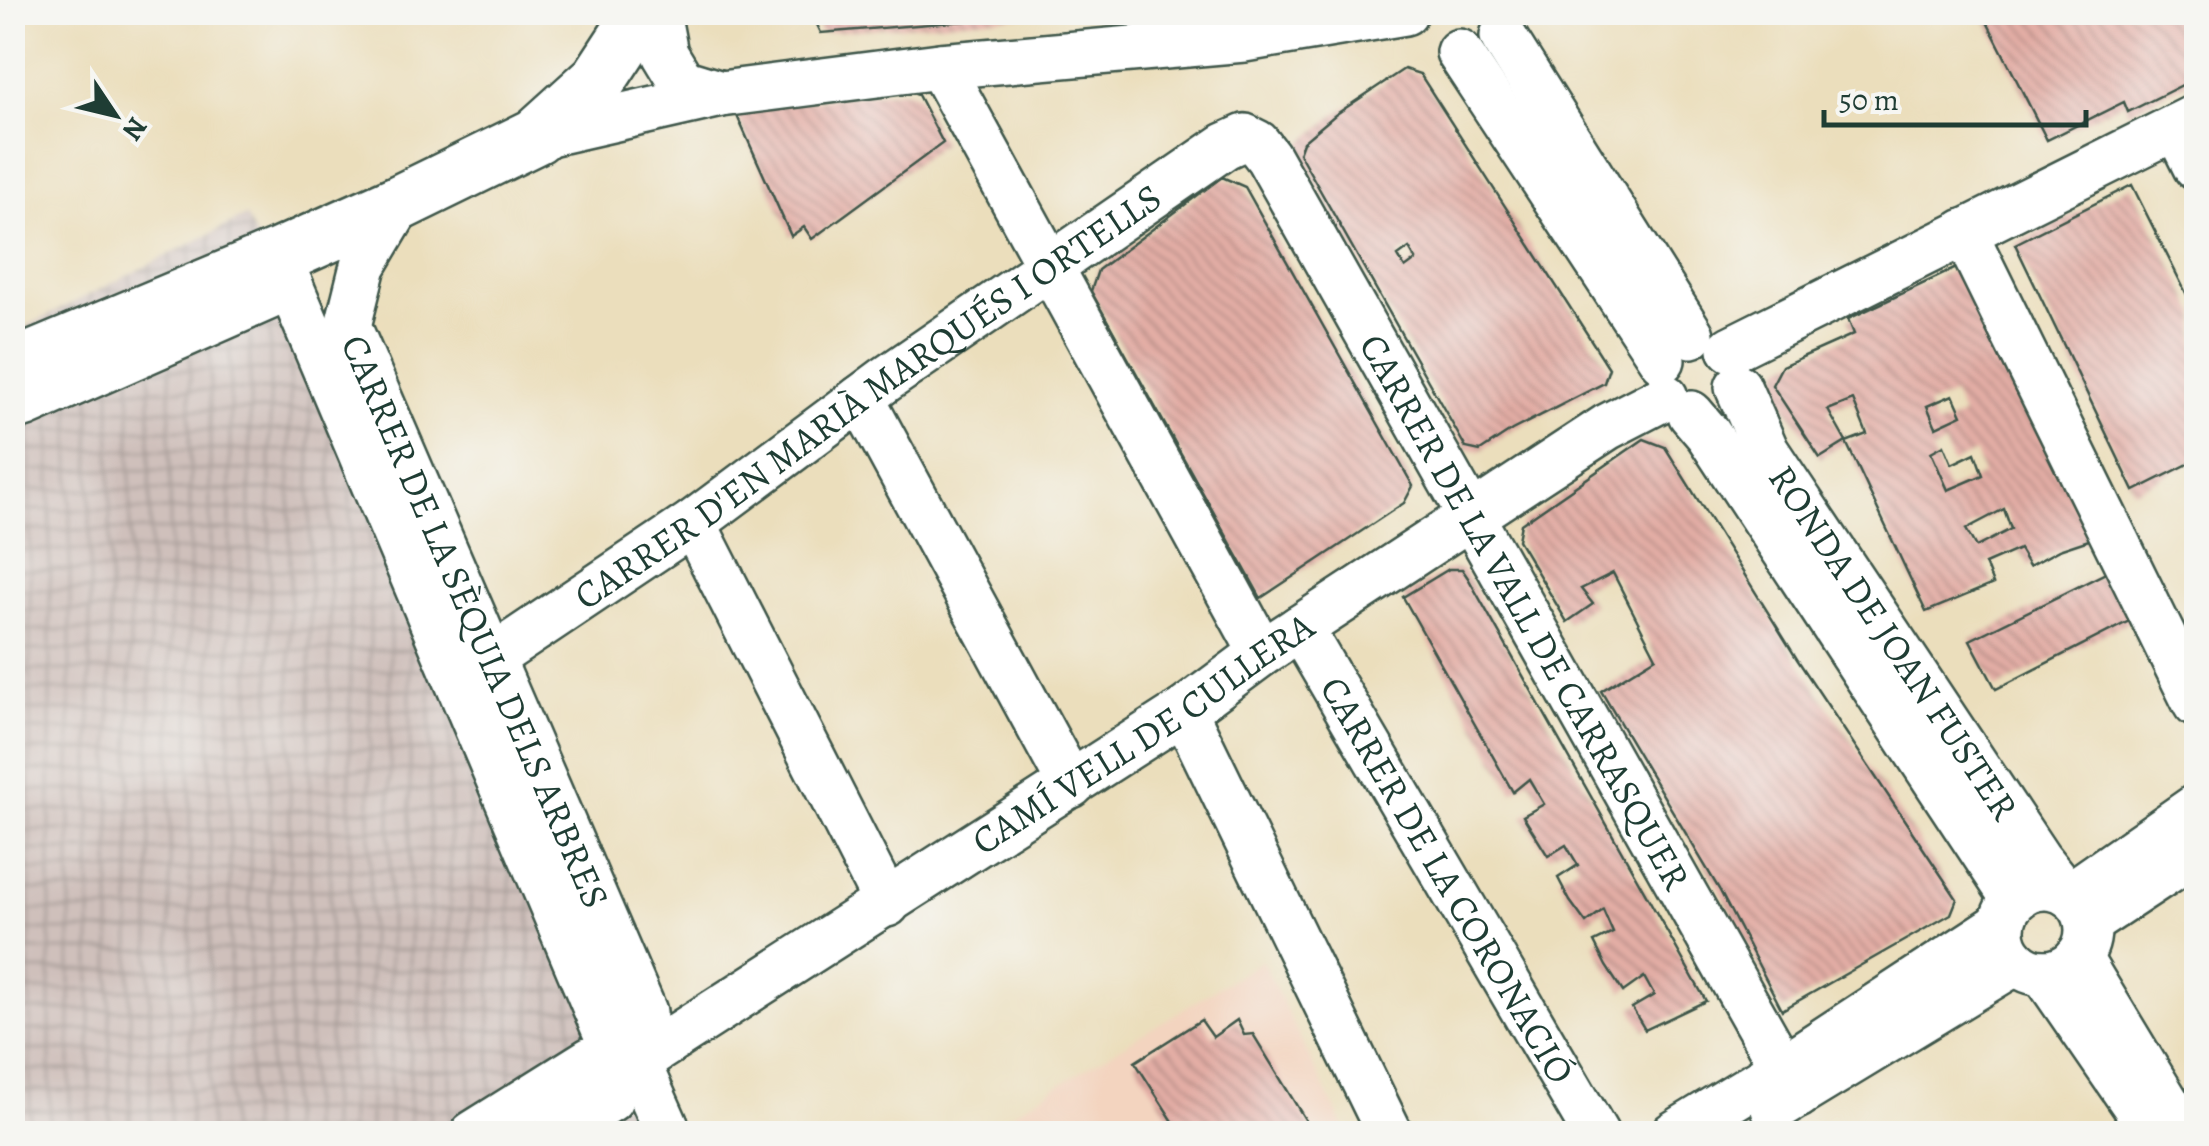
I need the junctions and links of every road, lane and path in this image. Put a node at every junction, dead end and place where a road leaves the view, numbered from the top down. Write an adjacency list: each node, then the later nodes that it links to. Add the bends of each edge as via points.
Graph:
1 (644, 12): 6 (highway)
2 (657, 12): 7 (street, via 665,54)
3 (1506, 24): 4 (street, via 1485,50); 16 (street, RONDA DE JOAN FUSTER)
4 (1433, 29): 5 (street); 16 (street, RONDA DE JOAN FUSTER)
5 (940, 66): 7 (street); 14 (street)
6 (598, 79): 7 (street); 9 (highway)
7 (701, 88): 9 (street)
8 (2186, 122): 11 (street); 13 (street, CAMÍ VELL DE CULLERA)
9 (536, 136): 12 (highway)
10 (1244, 137): 14 (street, CARRER D'EN MARIÀ MARQUÉS I ORTELLS); 19 (street, CARRER DE LA VALL DE CARRASQUER, via 1268,157)
11 (2196, 168)
12 (401, 202): 15 (highway); 23 (street, CARRER DE LA SÈQUIA DELS ARBRES, via 363,266 348,326)
13 (1964, 232): 16 (street, CAMÍ VELL DE CULLERA); 24 (street)
14 (1047, 266): 18 (street, CARRER D'EN MARIÀ MARQUÉS I ORTELLS); 22 (street)
15 (284, 272): 17 (highway); 31 (street, CARRER DE LA SÈQUIA DELS ARBRES, via 605,1030)
16 (1696, 374): 19 (street, CAMÍ VELL DE CULLERA); 30 (street, RONDA DE JOAN FUSTER, via 1708,434)
17 (16, 385)
18 (861, 398): 20 (street, CARRER D'EN MARIÀ MARQUÉS I ORTELLS); 26 (street)
19 (1471, 515): 21 (street, CAMÍ VELL DE CULLERA); 32 (street, CARRER DE LA VALL DE CARRASQUER)
20 (693, 523): 23 (street, CARRER D'EN MARIÀ MARQUÉS I ORTELLS); 29 (street)
21 (1300, 628): 22 (street, CAMÍ VELL DE CULLERA); 38 (street, CARRER DE LA CORONACIÓ)
22 (1262, 653): 25 (street, CAMÍ VELL DE CULLERA)
23 (490, 659): 31 (street, CARRER DE LA SÈQUIA DELS ARBRES, via 644,1012)
24 (2196, 704)
25 (1184, 711): 26 (street, CAMÍ VELL DE CULLERA); 37 (street)
26 (1070, 785): 29 (street, CAMÍ VELL DE CULLERA)
27 (2196, 807): 30 (street)
28 (2196, 852): 30 (street)
29 (887, 904): 31 (street, CAMÍ VELL DE CULLERA)
30 (2051, 929): 32 (street); 33 (street, RONDA DE JOAN FUSTER); 41 (street, RONDA DE JOAN FUSTER); 42 (street, RONDA DE JOAN FUSTER)
31 (629, 1056): 34 (street, via 591,1060); 35 (street, CAMÍ VELL DE CULLERA, via 610,1099); 36 (street, CARRER DE LA SÈQUIA DELS ARBRES)
32 (1790, 1082): 39 (street); 40 (street)
33 (2196, 1104)
34 (472, 1134)
35 (554, 1134)
36 (668, 1134)
37 (1390, 1134)
38 (1596, 1134)
39 (1674, 1134)
40 (1734, 1134)
41 (2155, 1134)
42 (2186, 1134)

